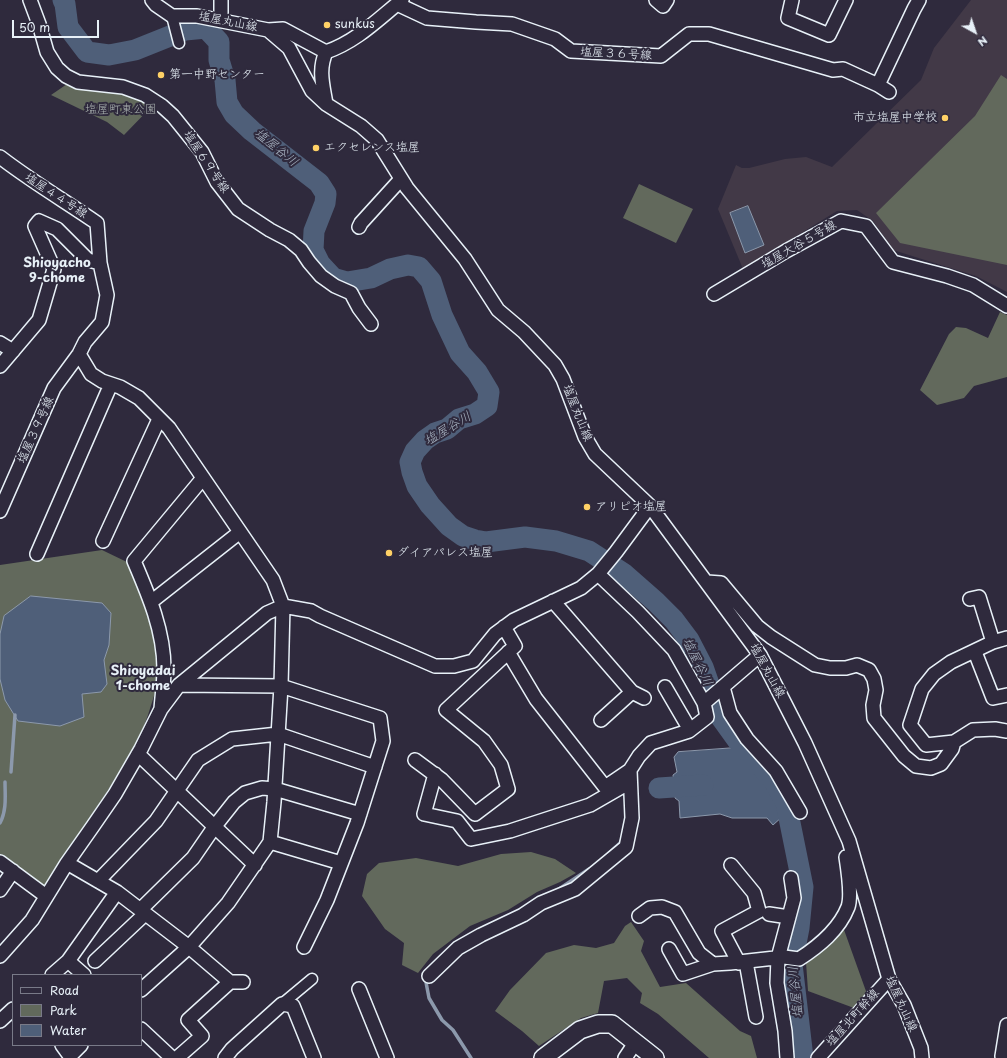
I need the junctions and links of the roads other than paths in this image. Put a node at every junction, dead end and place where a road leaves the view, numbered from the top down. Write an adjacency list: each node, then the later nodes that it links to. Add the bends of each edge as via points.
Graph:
1 (30, 0): 22 (street, 塩屋６９号線, via 47,52 57,68 78,82 124,87 145,95 162,106 202,152 217,182 238,209 288,240 301,250 321,276 351,293)
2 (152, 0): 11 (street)
3 (221, 0): 10 (street)
4 (656, 0): 5 (street, via 663,6)
5 (667, 0)
6 (792, 0): 7 (street, via 788,18 829,35)
7 (846, 0)
8 (919, 0): 9 (street, 塩屋３６号線, via 884,89 843,69 832,70 709,34 689,34 661,56 571,51 555,39 512,24 427,18)
9 (400, 2): 14 (street, via 361,35 341,47)
10 (222, 20): 11 (street, 塩屋丸山線, via 197,16); 12 (street, 塩屋丸山線)
11 (173, 21): 13 (street)
12 (268, 30): 14 (street, via 283,29); 15 (street, 塩屋丸山線, via 289,48 312,91)
13 (179, 43)
14 (326, 52): 15 (street, via 321,74)
15 (326, 104): 17 (street, 塩屋丸山線, via 361,126 377,140)
16 (0, 157): 19 (street, 塩屋４４号線, via 97,223)
17 (402, 179): 18 (street); 30 (street, 塩屋丸山線, via 465,259 498,310 524,332 555,365 585,437 596,454)
18 (359, 227)
19 (100, 263): 24 (street, via 88,260 57,229 39,221 35,226 54,269 39,320); 25 (street, 塩屋４４号線, via 106,295 102,322 85,342)
20 (714, 294): 21 (street, 塩屋大谷５号線, via 841,221 866,226 894,262 973,285)
21 (1007, 306)
22 (371, 324)
23 (0, 343): 24 (street)
24 (13, 351): 26 (street)
25 (79, 354): 27 (street, via 91,374); 31 (street, 塩屋３９号線, via 54,388)
26 (0, 366)
27 (111, 384): 28 (street, via 139,398); 34 (street)
28 (159, 419): 29 (street, via 169,428); 33 (street)
29 (203, 478): 32 (street); 39 (street, via 134,561)
30 (650, 506): 35 (street); 36 (street, 塩屋丸山線)
31 (0, 511)
32 (240, 532): 39 (street); 40 (street, via 273,580)
33 (103, 541)
34 (37, 554)
35 (598, 574): 38 (street, via 581,588); 54 (street, via 674,650)
36 (706, 582): 46 (street, 塩屋丸山線); 62 (street, via 721,583 757,626 771,638 815,665 830,668 857,665 869,670 876,690 874,718 904,756 916,766 931,768 941,764)
37 (970, 599): 43 (street, via 979,597)
38 (553, 601): 41 (street); 51 (street)
39 (151, 602): 55 (street, via 159,626 164,668)
40 (282, 606): 41 (street, via 311,611 435,666 454,666 473,661); 47 (street, via 267,613); 48 (street)
41 (504, 627): 44 (street, via 515,646)
42 (1007, 638): 43 (street)
43 (993, 642): 45 (street)
44 (508, 652): 66 (street, via 446,710 484,742 501,765 508,789 475,814); 67 (street, via 536,699 605,787)
45 (975, 652): 52 (street, via 993,698); 62 (street, via 951,662 934,674 922,689 910,725 926,745)
46 (760, 654): 50 (street); 73 (street, 塩屋丸山線, via 805,743)
47 (179, 685): 48 (street); 55 (street)
48 (281, 686): 61 (street); 65 (street, via 380,718 383,741)
49 (665, 687): 58 (street)
50 (723, 687): 54 (street); 70 (street, via 730,713 747,739 776,771)
51 (632, 692): 53 (street); 57 (street)
52 (1007, 695)
53 (644, 698)
54 (707, 700): 56 (street)
55 (161, 709): 63 (street)
56 (707, 717): 58 (street, via 694,716); 67 (street, via 689,731 651,743 639,756)
57 (601, 720)
58 (686, 723): 59 (street)
59 (672, 728)
60 (1007, 731): 62 (street, via 973,730)
61 (278, 734): 65 (street); 68 (street); 69 (street, via 232,739 198,760)
62 (954, 742)
63 (138, 754): 69 (street); 76 (street, via 115,794)
64 (415, 760): 66 (street)
65 (375, 767): 71 (street)
66 (435, 774): 67 (street, via 424,814 457,821 471,839 510,831 590,805)
67 (630, 776): 101 (street, via 632,818 626,847 575,888 541,903 458,948)
68 (275, 789): 71 (street); 72 (street, via 262,788 246,793 234,802); 74 (street)
69 (177, 790): 72 (street); 82 (street, via 156,820)
70 (800, 812)
71 (360, 814): 77 (street)
72 (215, 826): 78 (street); 86 (street, via 193,858)
73 (849, 841): 94 (street, via 845,848 850,878 848,906 834,932 799,959); 103 (street, 塩屋丸山線)
74 (270, 842): 77 (street); 78 (street)
75 (0, 862): 80 (street)
76 (67, 863): 82 (street); 85 (street)
77 (341, 863): 91 (street, via 327,900)
78 (255, 865): 90 (street, via 228,903)
79 (731, 866): 97 (street, via 754,893 759,911 722,931)
80 (13, 871): 83 (street); 85 (street)
81 (791, 878): 89 (street, via 794,898)
82 (98, 881): 84 (street)
83 (0, 890)
84 (117, 892): 86 (street); 95 (street)
85 (46, 896): 93 (street, via 32,920)
86 (142, 912): 90 (street); 96 (street)
87 (769, 914): 89 (street)
88 (639, 916): 98 (street, via 650,908 662,907 675,912 699,953)
89 (789, 917): 94 (street)
90 (189, 947): 104 (street); 117 (street, via 237,982 188,1020 202,1036)
91 (304, 947)
92 (669, 949): 98 (street, via 683,974)
93 (0, 956)
94 (781, 958): 97 (street); 124 (street, via 777,984)
95 (68, 961): 99 (street); 100 (street)
96 (95, 961)
97 (743, 962): 98 (street); 108 (street)
98 (713, 964)
99 (53, 974)
100 (83, 974)
101 (429, 976)
102 (312, 979): 106 (street)
103 (888, 979): 125 (street, 塩屋北町幹線); 126 (street, 塩屋丸山線, via 904,1005 921,1048)
104 (142, 989)
105 (359, 989): 120 (street)
106 (282, 1004): 118 (street); 119 (street, via 293,1006)
107 (12, 1010): 109 (street)
108 (756, 1017)
109 (0, 1020)
110 (1007, 1025): 127 (street, via 1002,1056)
111 (142, 1030): 116 (street)
112 (635, 1043): 121 (street, via 612,1024 598,1024 580,1030); 122 (street); 123 (street)
113 (63, 1046): 115 (street)
114 (80, 1046): 115 (street)
115 (70, 1057)
116 (172, 1058)
117 (177, 1058)
118 (225, 1058)
119 (314, 1058)
120 (387, 1058)
121 (543, 1058)
122 (625, 1058)
123 (655, 1058)
124 (787, 1058)
125 (818, 1058)
126 (922, 1058)
127 (1004, 1058)

